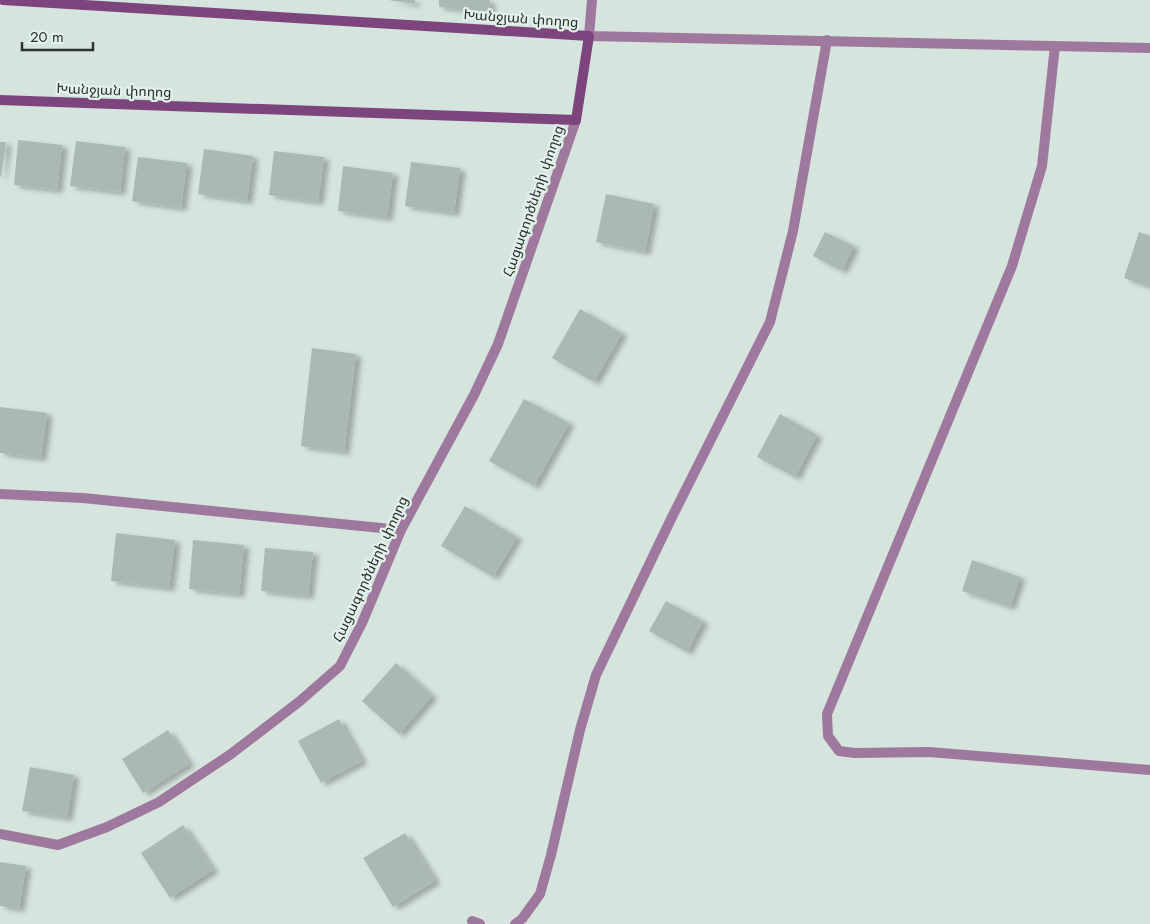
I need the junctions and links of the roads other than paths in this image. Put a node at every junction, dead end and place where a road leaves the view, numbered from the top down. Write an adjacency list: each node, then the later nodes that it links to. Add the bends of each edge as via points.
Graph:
1 (3, 0): 3 (street, Խանջյան փողոց)
2 (592, 0): 3 (street)
3 (589, 36): 4 (street); 8 (street, Խանջյան փողոց)
4 (827, 40): 5 (street); 13 (street, via 793,231 770,322 596,675 540,894)
5 (1055, 46): 6 (street); 11 (street, via 1042,166 1012,266 827,714 828,736 839,751 855,753 929,752)
6 (1150, 48)
7 (0, 100): 8 (street, Խանջյան փողոց)
8 (576, 120): 10 (street, Հացագործների փողոց, via 498,344)
9 (0, 494): 10 (street, via 83,498)
10 (401, 530): 12 (street, Հացագործների փողոց, via 340,666 231,754 158,802 107,827 58,845)
11 (1150, 770)
12 (0, 834)
13 (515, 924)

